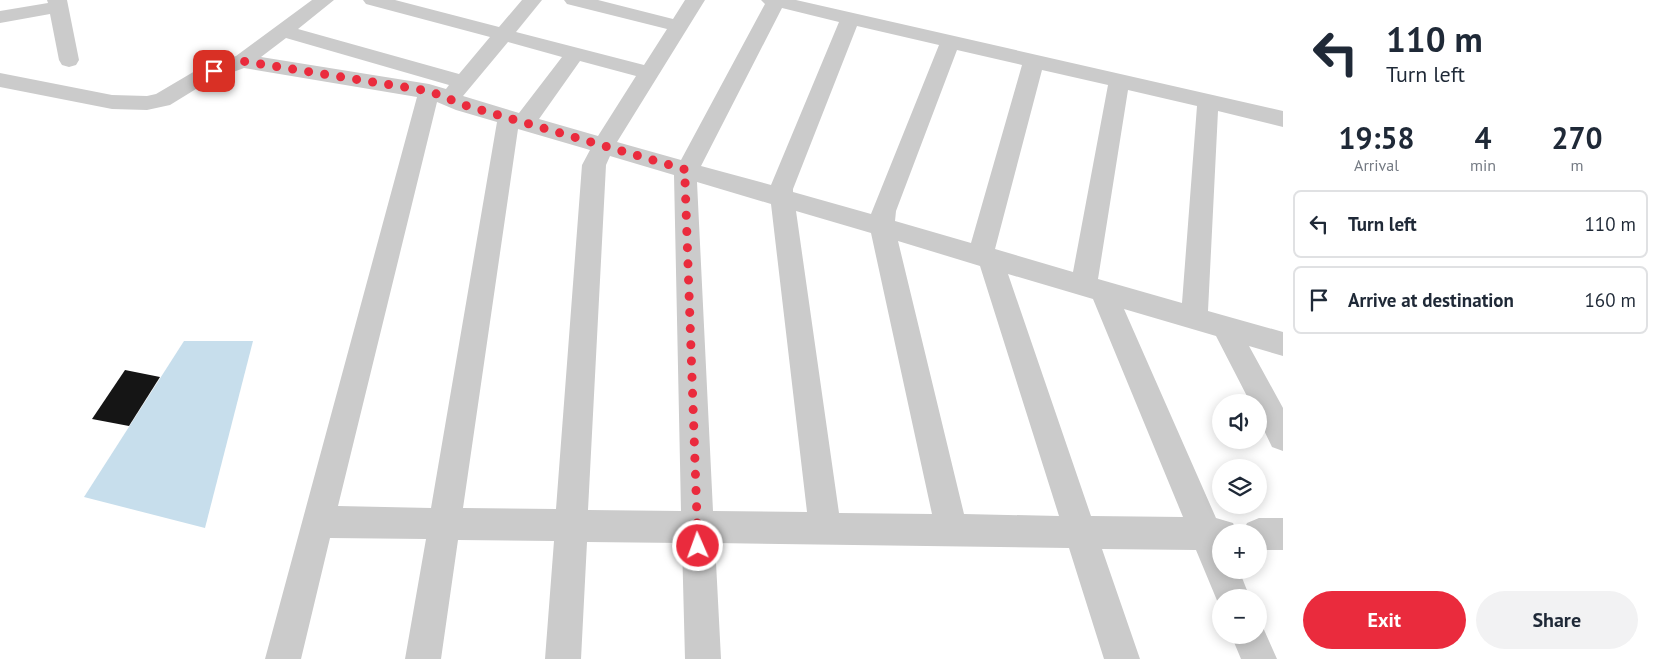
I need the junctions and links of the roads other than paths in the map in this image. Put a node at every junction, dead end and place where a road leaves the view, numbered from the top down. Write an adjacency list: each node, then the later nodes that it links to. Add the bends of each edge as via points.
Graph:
1 (324, 0): 12 (street)
2 (373, 0): 13 (street)
3 (532, 0): 13 (street)
4 (574, 0): 8 (street)
5 (695, 0): 11 (street)
6 (773, 1): 10 (street); 27 (street)
7 (58, 3): 9 (street); 16 (street)
8 (612, 4): 11 (street)
9 (0, 17)
10 (850, 18): 14 (street); 28 (street, via 782,181)
11 (679, 26): 19 (street)
12 (282, 31): 17 (street); 22 (street)
13 (503, 34): 15 (street); 22 (street)
14 (950, 42): 18 (street); 29 (street, via 884,211)
15 (576, 53): 19 (street); 25 (street)
16 (69, 60)
17 (242, 61): 20 (street, via 202,76 162,100 147,103 112,102); 22 (street)
18 (1034, 61): 21 (street); 30 (street)
19 (649, 73): 26 (street)
20 (0, 80)
21 (1119, 81): 23 (street); 31 (street)
22 (447, 91): 25 (street, via 464,105); 36 (street)
23 (1208, 102): 24 (street); 32 (street)
24 (1283, 119)
25 (517, 121): 26 (street); 37 (street)
26 (603, 146): 27 (street); 38 (street, via 592,171)
27 (687, 170): 28 (street); 39 (street)
28 (780, 197): 29 (street); 40 (street)
29 (882, 227): 30 (street); 42 (street)
30 (985, 257): 31 (street); 43 (street)
31 (1093, 288): 32 (street); 41 (street)
32 (1194, 318): 33 (street)
33 (1225, 327): 34 (street); 35 (street)
34 (1283, 344)
35 (1283, 437)
36 (318, 522): 37 (street); 48 (street)
37 (445, 524): 38 (street); 49 (street)
38 (571, 525): 39 (street); 50 (street)
39 (698, 527): 40 (street); 51 (street)
40 (825, 528): 42 (street)
41 (1212, 529)
42 (952, 530): 43 (street)
43 (1080, 532): 44 (street); 52 (street)
44 (1212, 533)
45 (1267, 534): 46 (street)
46 (1283, 534)
47 (1253, 644): 53 (street)
48 (283, 659)
49 (423, 659)
50 (563, 659)
51 (703, 659)
52 (1122, 659)
53 (1260, 659)

